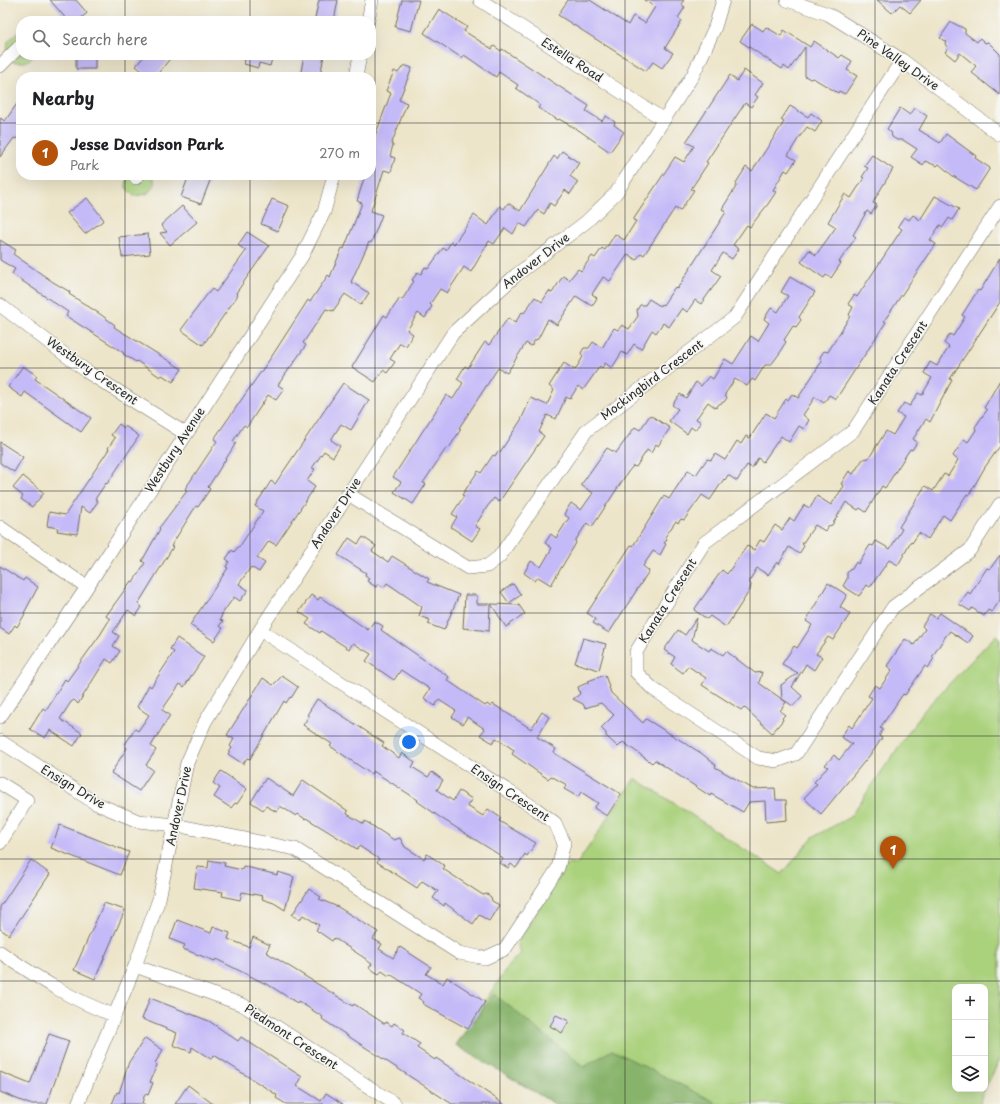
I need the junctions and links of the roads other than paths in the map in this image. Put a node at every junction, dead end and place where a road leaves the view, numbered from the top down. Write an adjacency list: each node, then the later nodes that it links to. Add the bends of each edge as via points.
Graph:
1 (372, 0): 5 (street)
2 (480, 0): 11 (street, Estella Road)
3 (723, 0): 11 (street, Andover Drive, via 715,26 693,75)
4 (787, 0): 8 (street, Pine Valley Drive, via 828,14)
5 (369, 16)
6 (16, 50): 9 (street)
7 (359, 60): 10 (street)
8 (902, 60): 12 (street, Pine Valley Drive); 17 (street, Mockingbird Crescent, via 735,317 587,430 499,557 487,566 468,568)
9 (0, 66)
10 (357, 72)
11 (664, 120): 17 (street, Andover Drive, via 616,192 586,222 516,275 453,333)
12 (1000, 135)
13 (333, 180): 16 (street, Westbury Avenue, via 324,212 302,256)
14 (1000, 206): 18 (street, Kanata Crescent, via 853,432 704,543 636,652 636,672 653,689 758,758 777,761 796,754 893,607 970,550)
15 (0, 305): 16 (street, Westbury Crescent, via 89,373)
16 (186, 434): 20 (street, Westbury Avenue)
17 (348, 494): 21 (street, Andover Drive)
18 (1000, 504)
19 (0, 527): 20 (street)
20 (87, 587): 22 (street, Westbury Avenue)
21 (260, 630): 25 (street, Andover Drive, via 205,722 187,763); 25 (street, Ensign Crescent, via 555,823 564,844 558,868 505,949 485,958 459,953 295,849)
22 (0, 717)
23 (0, 741): 25 (street, Ensign Drive, via 95,803 138,821)
24 (0, 783): 26 (street, via 27,800)
25 (175, 825): 28 (street, Andover Drive, via 159,899)
26 (0, 843)
27 (0, 952): 29 (street, via 43,981)
28 (135, 966): 29 (street, Andover Drive); 31 (street, Piedmont Crescent, via 243,1005)
29 (114, 1016): 30 (street, Andover Drive)
30 (78, 1104)
31 (396, 1104)

